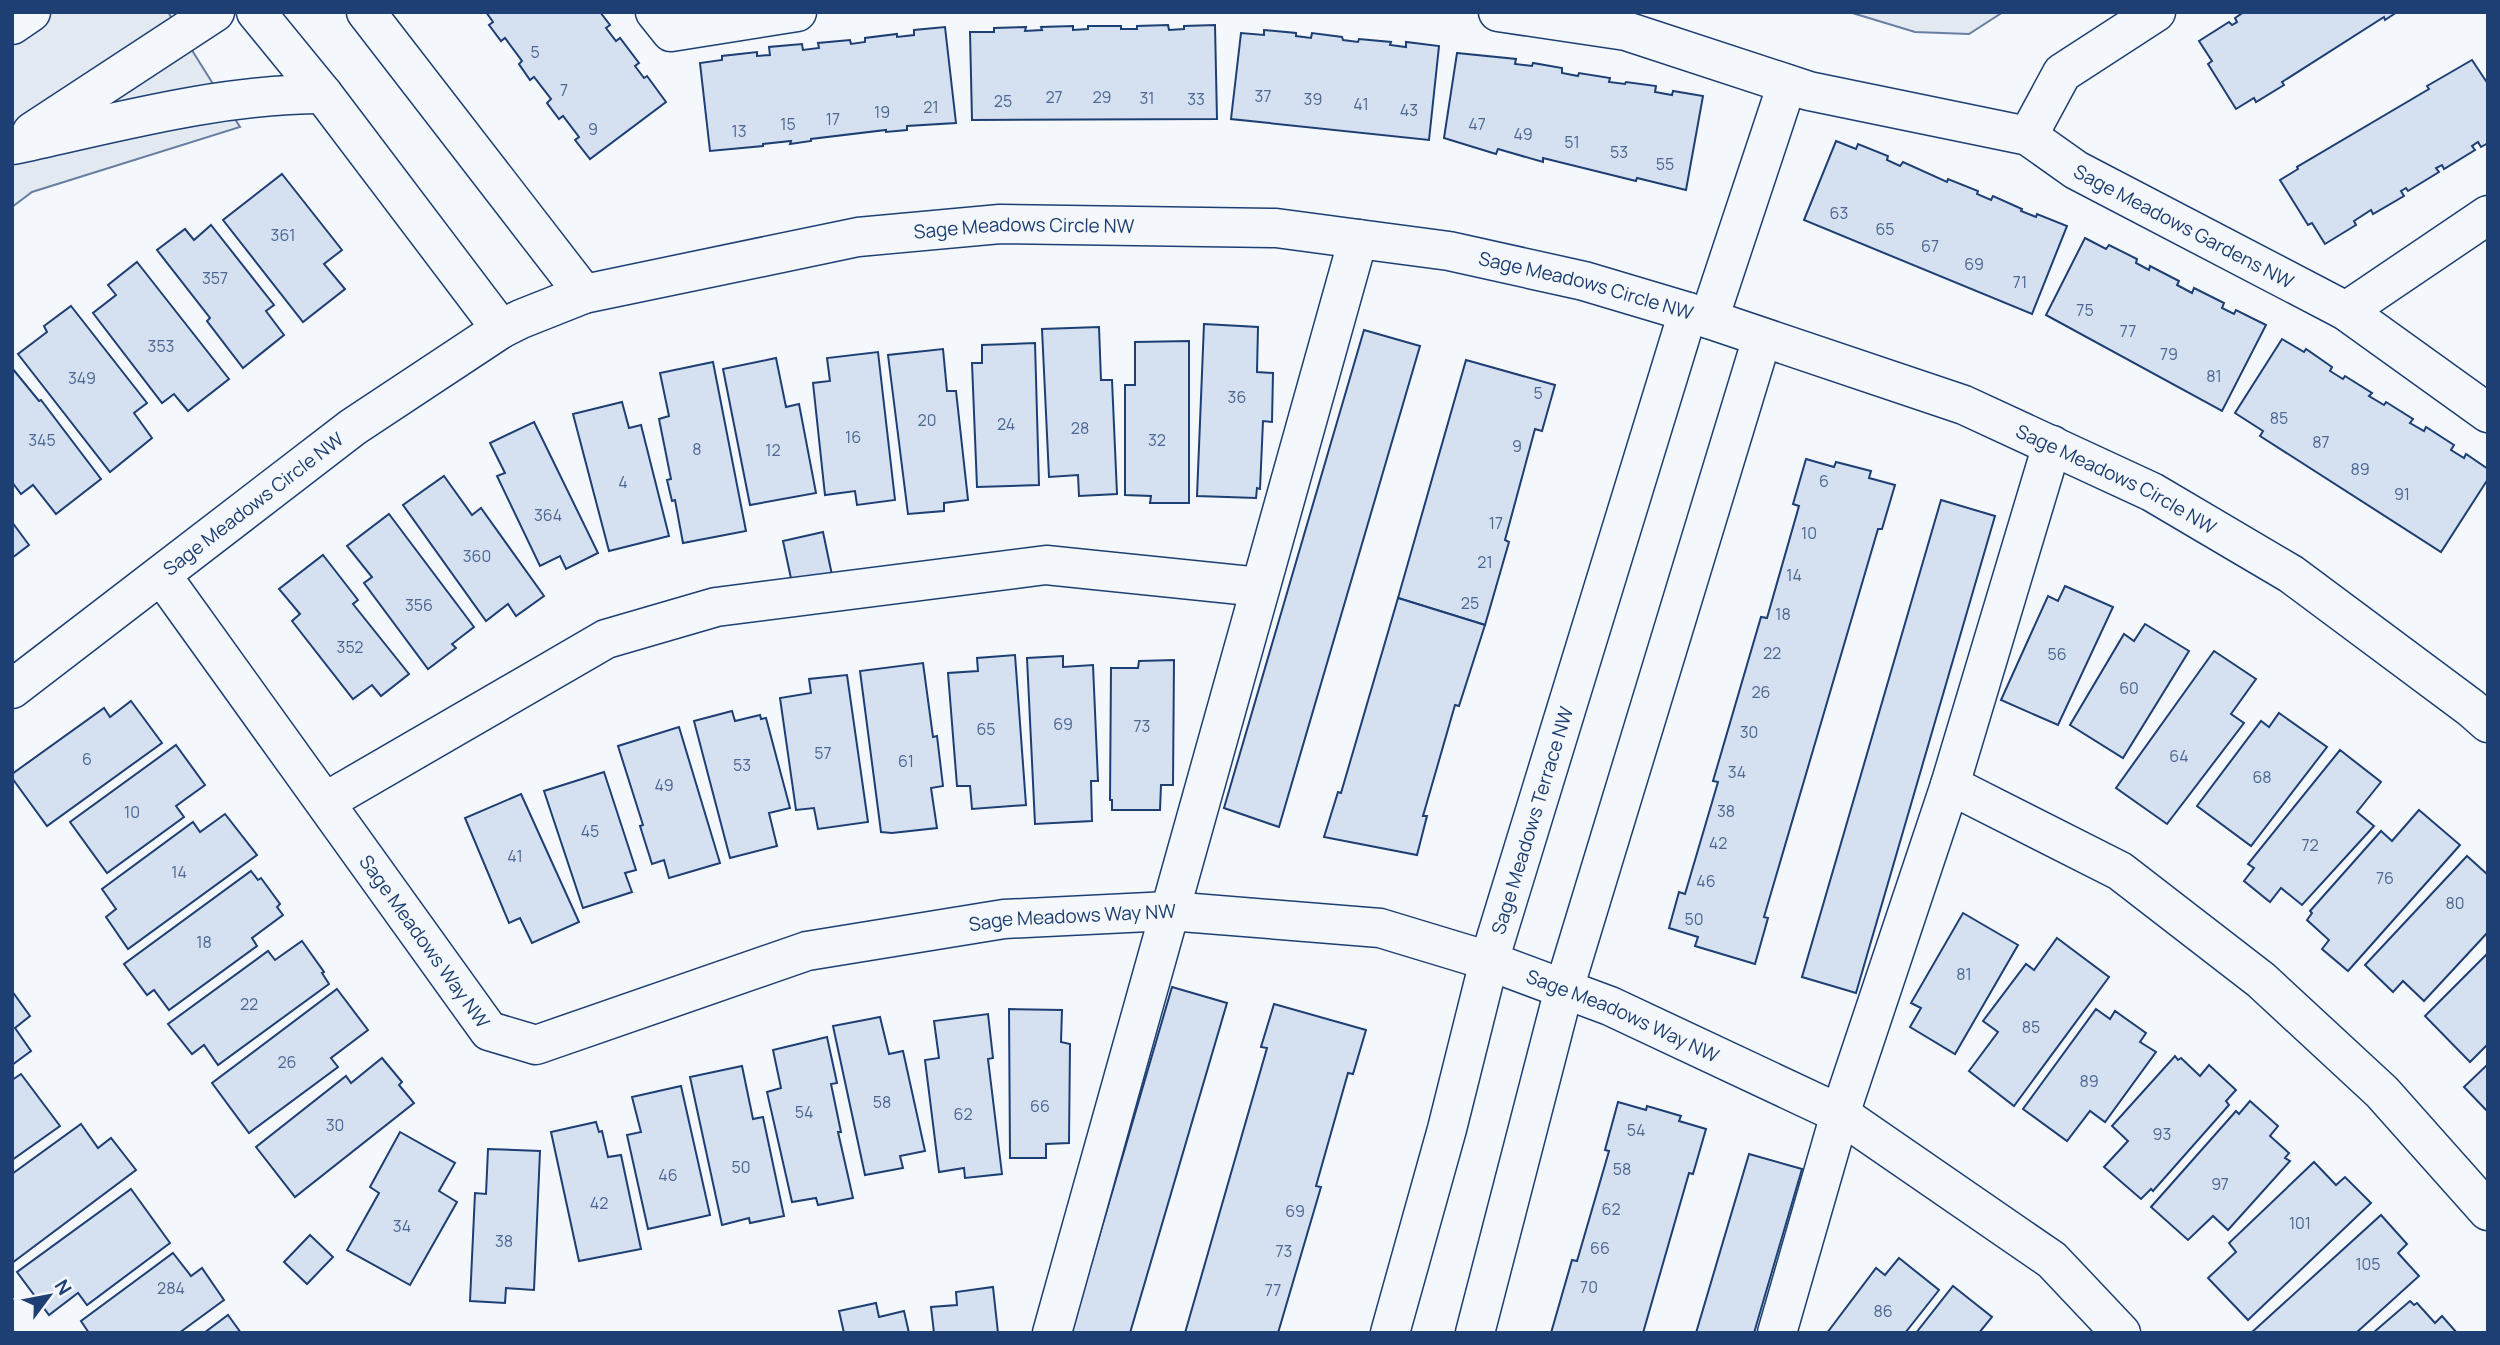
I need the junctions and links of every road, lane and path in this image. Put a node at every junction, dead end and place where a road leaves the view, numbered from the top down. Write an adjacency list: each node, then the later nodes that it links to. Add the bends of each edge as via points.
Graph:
1 (31, 12): 9 (street)
2 (215, 12): 14 (street)
3 (256, 12): 12 (street)
4 (366, 12): 17 (street)
5 (655, 12): 6 (street, via 671,32)
6 (797, 12)
7 (1497, 12): 10 (street, Sage Meadows Gardens NW, via 1626,31)
8 (2156, 12): 13 (street, via 2062,73)
9 (12, 25)
10 (1653, 25): 11 (street, Sage Meadows Gardens NW)
11 (1787, 84): 13 (street, Sage Meadows Gardens NW); 19 (street)
12 (324, 94): 14 (street, via 275,95 181,109); 20 (street)
13 (2028, 136): 18 (street, Sage Meadows Gardens NW, via 2076,170)
14 (13, 145)
15 (2488, 215): 18 (street)
16 (1358, 239): 17 (street, Sage Meadows Circle NW, via 1276,228 1000,224 858,237); 19 (street, Sage Meadows Circle NW, via 1449,251 1584,281); 25 (street)
17 (584, 294): 20 (street, Sage Meadows Circle NW)
18 (2346, 311): 22 (street, Sage Meadows Gardens NW)
19 (1699, 316): 21 (street, Sage Meadows Circle NW); 31 (street, Sage Meadows Terrace NW)
20 (502, 329): 24 (street, Sage Meadows Circle NW, via 353,426)
21 (1762, 338): 23 (street, Sage Meadows Circle NW, via 1964,405); 32 (street)
22 (2488, 413)
23 (2052, 445): 27 (street, Sage Meadows Circle NW, via 2152,492 2291,574); 28 (street)
24 (162, 576): 26 (street, Sage Meadows Circle NW); 29 (street, Sage Meadows Way NW)
25 (1260, 587): 29 (street, via 1046,565 716,607 606,639); 30 (street)
26 (12, 689)
27 (2488, 723)
28 (1950, 785): 33 (street); 34 (street, via 2120,871 2261,980 2382,1092)
29 (325, 802): 30 (street, Sage Meadows Way NW, via 489,1031 536,1045 807,951 1004,919)
30 (1169, 911): 31 (street, Sage Meadows Way NW, via 1380,928); 35 (street)
31 (1489, 961): 32 (street, Sage Meadows Way NW); 36 (street, Sage Meadows Terrace NW)
32 (1564, 989): 33 (street, Sage Meadows Way NW); 37 (street)
33 (1840, 1114): 38 (street); 39 (street, Sage Meadows Way NW, via 2052,1260)
34 (2488, 1210)
35 (1052, 1333)
36 (1390, 1333)
37 (1475, 1333)
38 (1777, 1333)
39 (2121, 1333)

